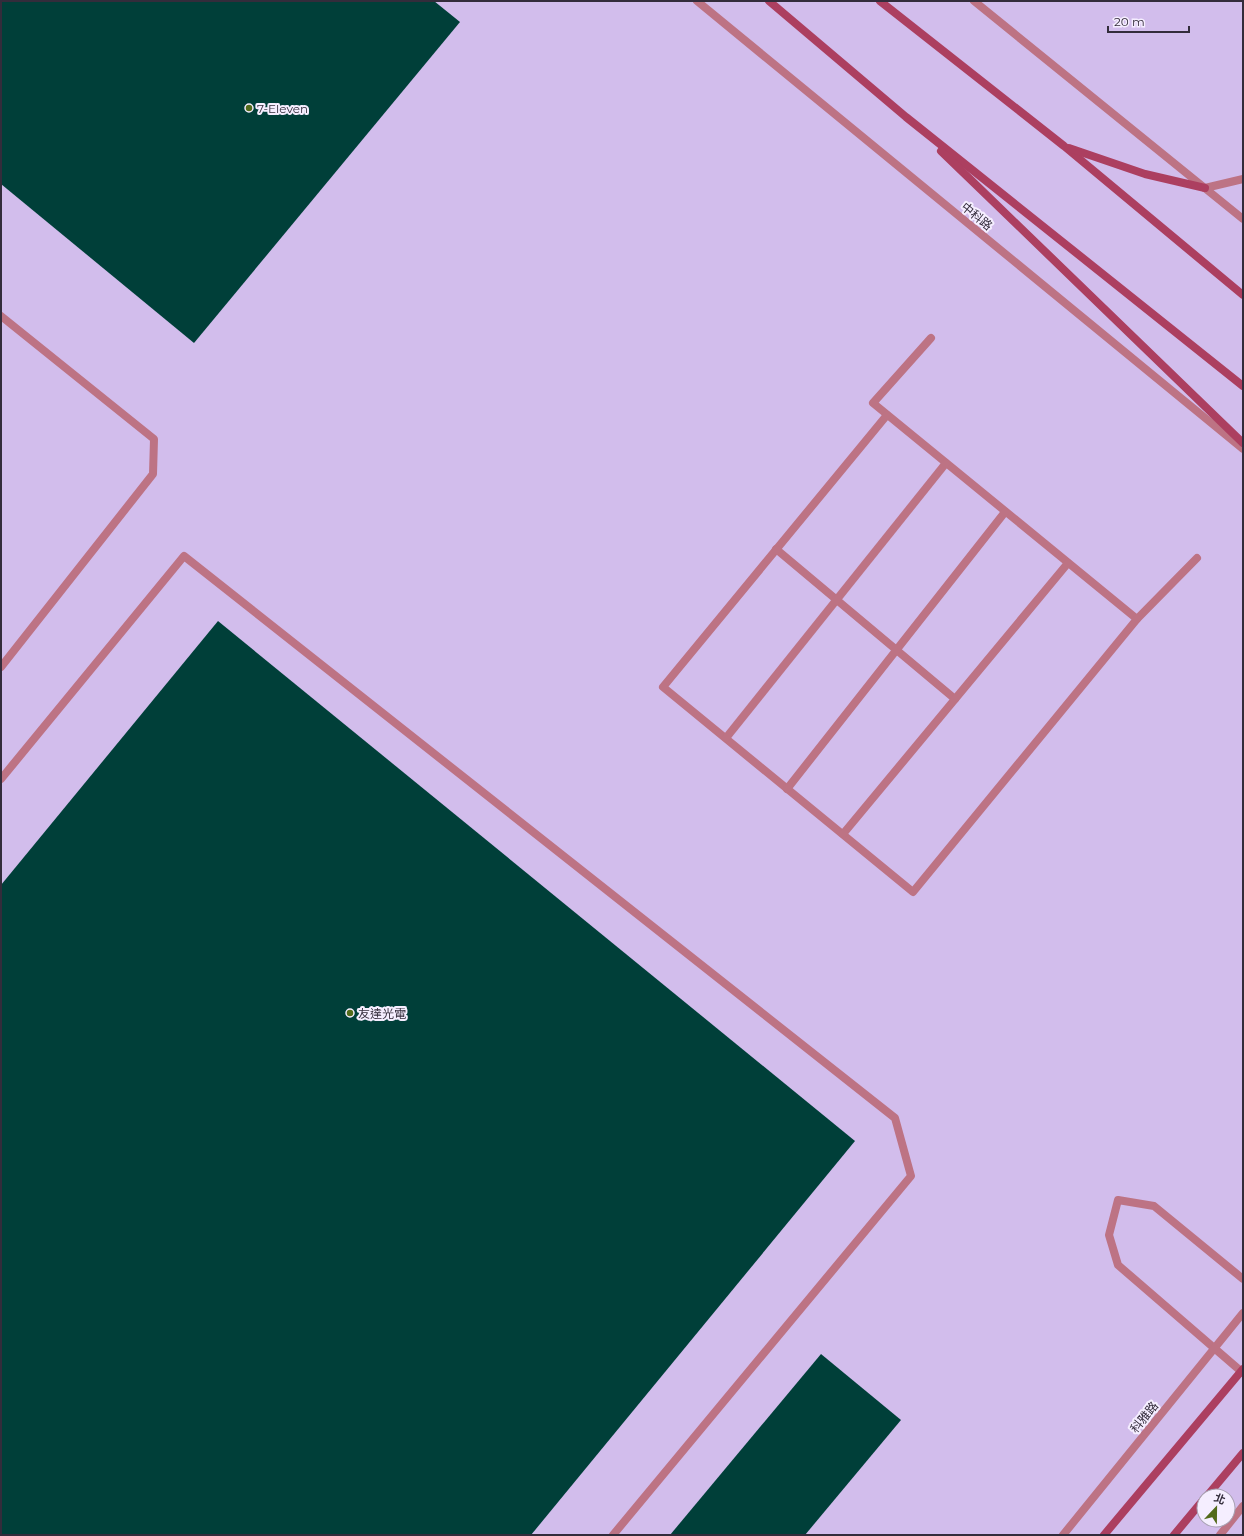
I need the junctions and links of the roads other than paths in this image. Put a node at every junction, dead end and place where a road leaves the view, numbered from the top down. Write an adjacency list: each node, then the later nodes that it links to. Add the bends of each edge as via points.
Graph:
1 (697, 1): 16 (street, 中科路)
2 (769, 1): 5 (street)
3 (880, 1): 6 (street)
4 (974, 1): 8 (street)
5 (906, 117): 13 (street); 15 (street)
6 (1064, 146): 8 (street, via 1145,174); 10 (street)
7 (1243, 179): 8 (street)
8 (1205, 188): 9 (street)
9 (1243, 219)
10 (1243, 295)
11 (1, 316): 25 (street, via 154,439 153,474)
12 (931, 338): 14 (street, via 872,403)
13 (1243, 386)
14 (887, 414): 17 (street); 19 (street)
15 (1243, 444)
16 (1243, 449)
17 (946, 463): 18 (street); 22 (street)
18 (1005, 512): 21 (street); 24 (street)
19 (776, 549): 22 (street); 27 (street, via 663,687)
20 (1197, 558): 23 (street)
21 (1068, 563): 23 (street); 26 (street)
22 (836, 600): 24 (street); 27 (street)
23 (1137, 619): 30 (street, via 913,892)
24 (896, 650): 26 (street); 29 (street)
25 (1, 667)
26 (955, 699): 30 (street)
27 (726, 738): 29 (street)
28 (1, 779): 39 (street, via 184,556 895,1118 911,1176)
29 (787, 789): 30 (street)
30 (843, 834)
31 (1243, 1280): 33 (street, via 1154,1206 1118,1200 1109,1235 1118,1265)
32 (1243, 1313): 33 (street, 科雅路)
33 (1215, 1349): 34 (street); 40 (street, 科雅路)
34 (1242, 1371): 41 (street)
35 (1243, 1453): 36 (street)
36 (1214, 1488)
37 (1243, 1506): 43 (street)
38 (1196, 1509): 42 (street)
39 (613, 1535)
40 (1063, 1535)
41 (1104, 1535)
42 (1174, 1535)
43 (1220, 1535)

